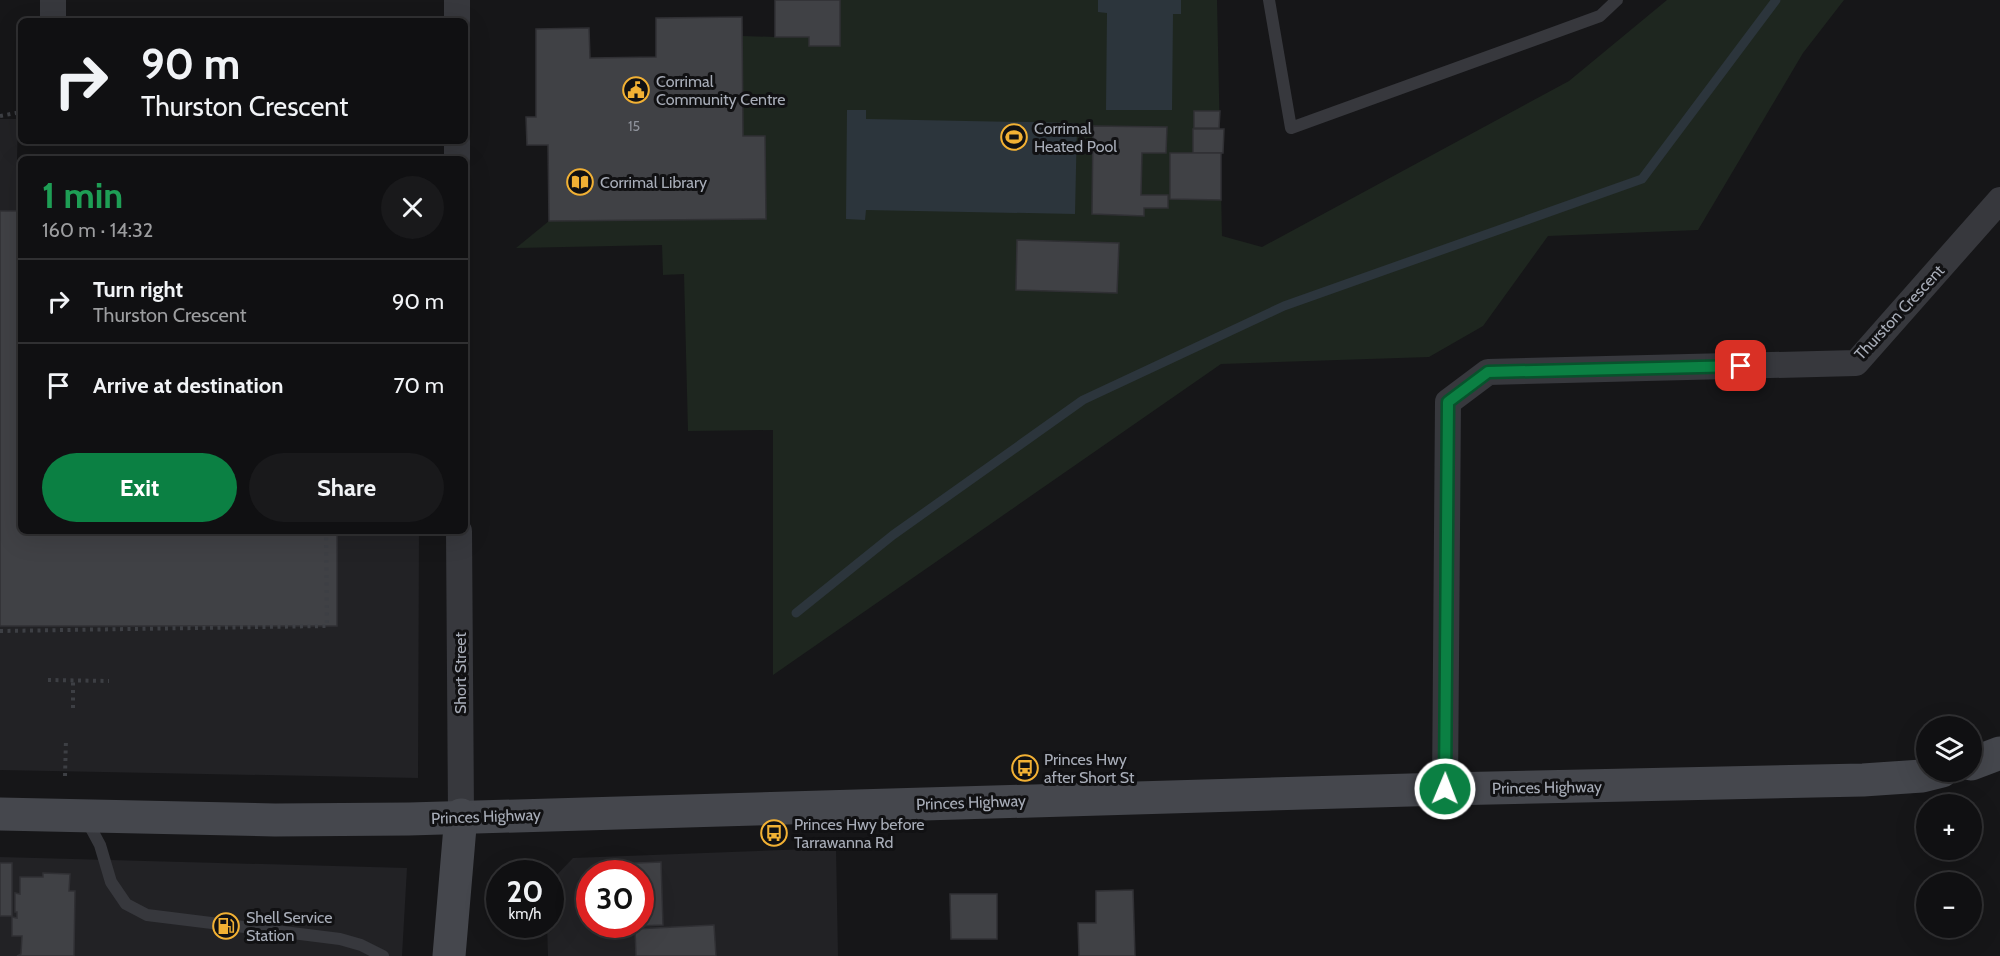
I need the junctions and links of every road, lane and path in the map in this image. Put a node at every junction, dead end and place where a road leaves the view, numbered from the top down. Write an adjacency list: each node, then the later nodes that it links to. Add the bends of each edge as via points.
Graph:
1 (53, 0): 5 (street)
2 (457, 0): 6 (street)
3 (1269, 0): 4 (lane, via 1291,128 1600,16)
4 (1617, 0)
5 (53, 18)
6 (457, 18)
7 (18, 113): 8 (path)
8 (0, 116)
9 (2000, 200): 22 (street, Thurston Crescent, via 1856,363 1488,372 1448,402)
10 (326, 534): 12 (path, via 327,626)
11 (459, 534): 25 (street, Short Street)
12 (0, 631)
13 (48, 680): 14 (path)
14 (73, 681): 15 (path); 16 (path)
15 (109, 681)
16 (73, 708)
17 (66, 739): 20 (path)
18 (2000, 753): 19 (main road)
19 (1982, 760)
20 (65, 776)
21 (1916, 776): 22 (main road, Princes Highway)
22 (1445, 789): 25 (main road, Princes Highway)
23 (0, 814): 24 (main road, Princes Highway)
24 (83, 815): 25 (main road, Princes Highway, via 275,820); 26 (lane, via 100,845 111,882 126,903 147,915 340,939)
25 (461, 815): 27 (main road)
26 (382, 956)
27 (449, 956)

